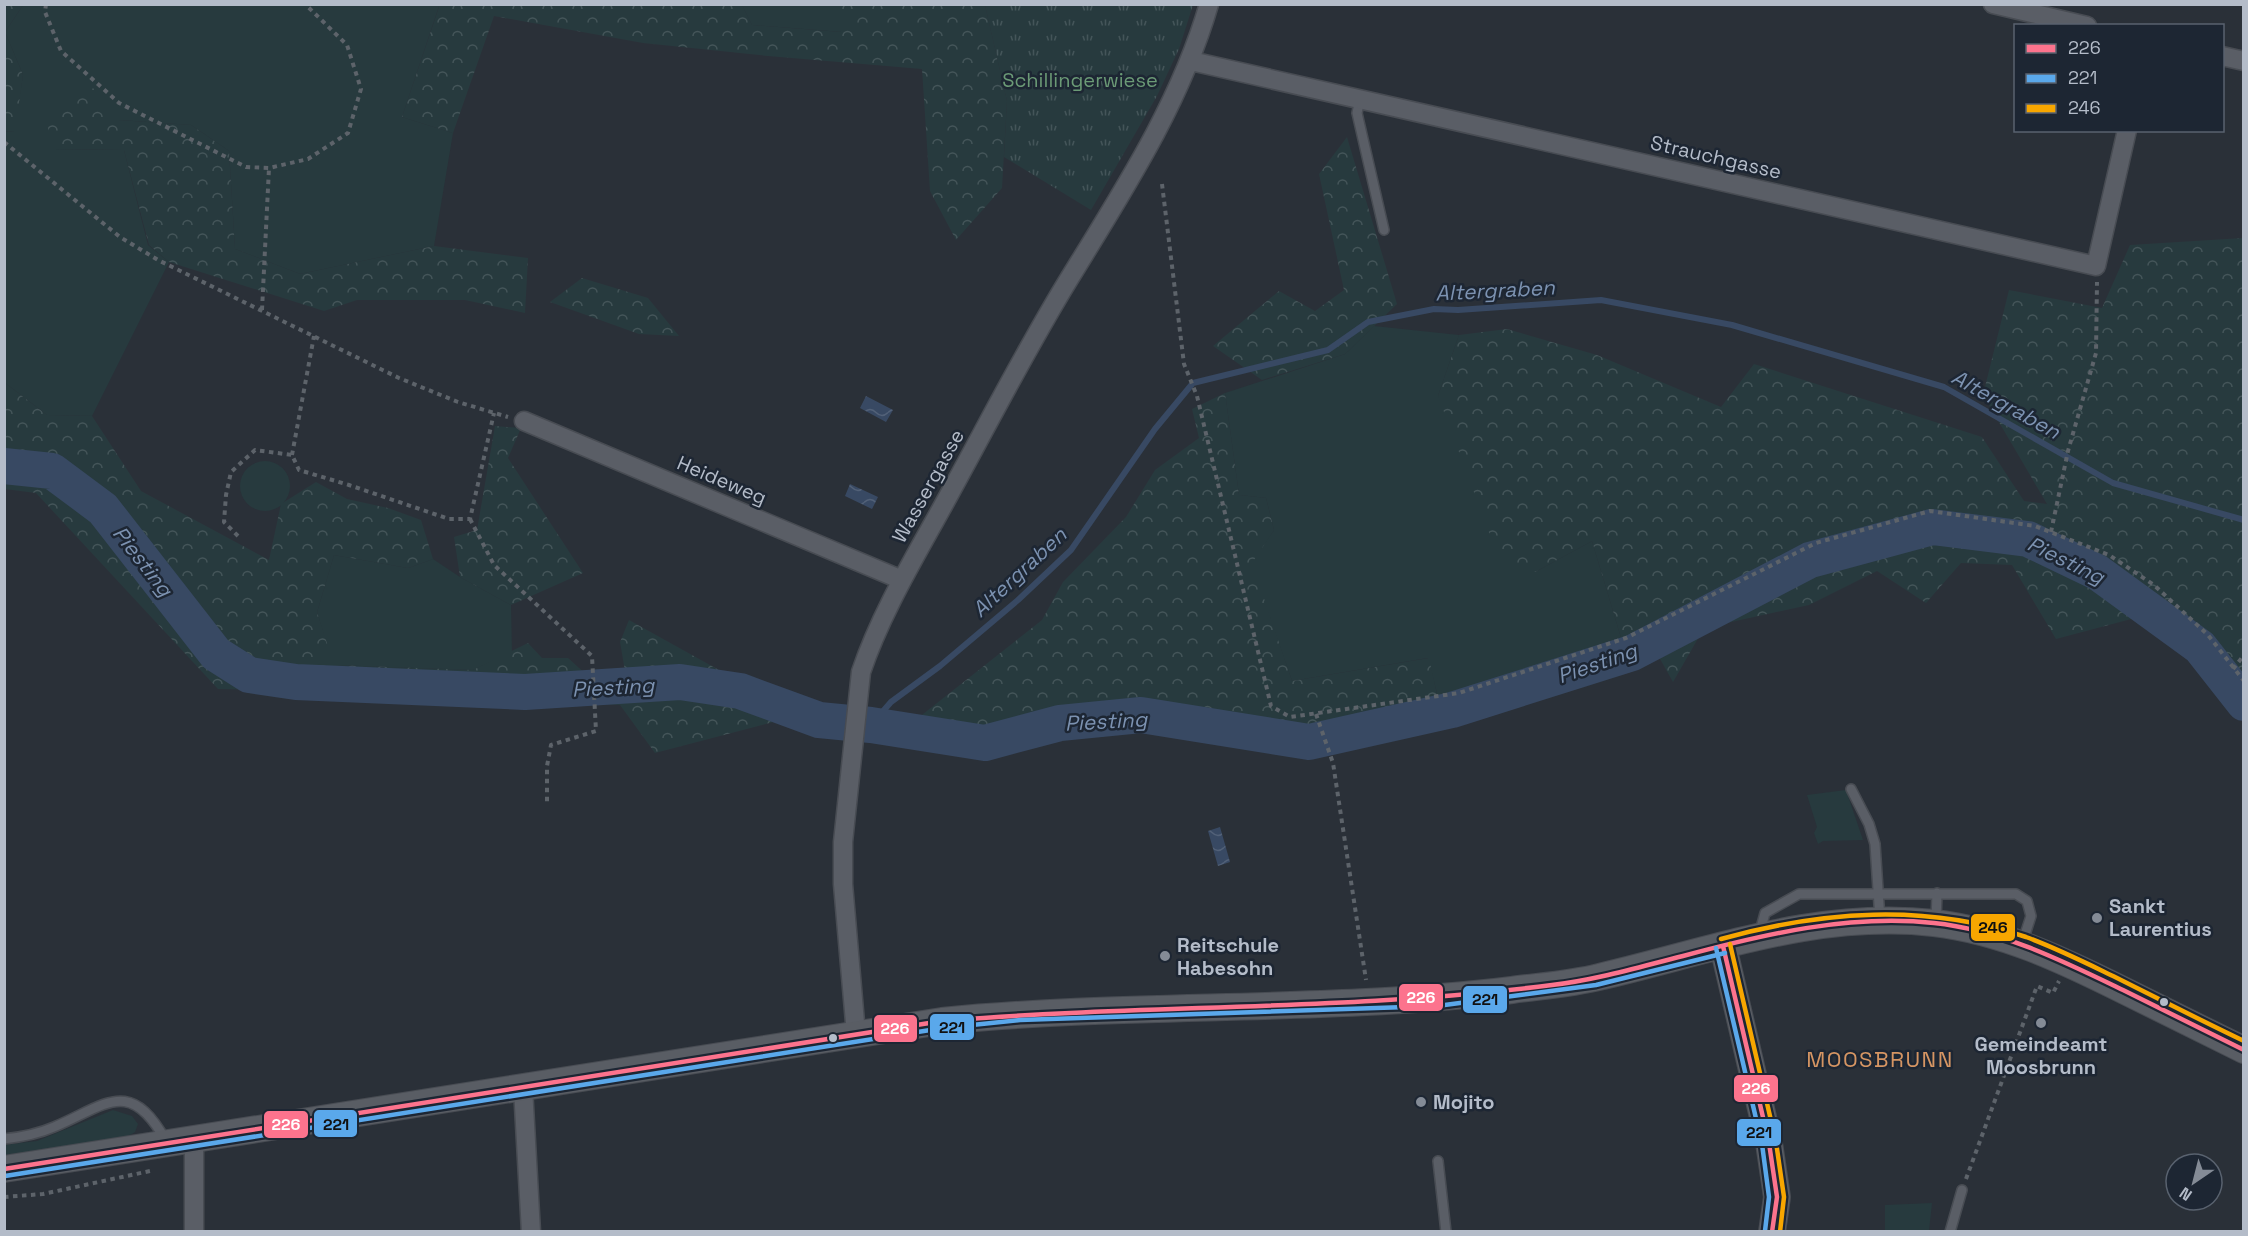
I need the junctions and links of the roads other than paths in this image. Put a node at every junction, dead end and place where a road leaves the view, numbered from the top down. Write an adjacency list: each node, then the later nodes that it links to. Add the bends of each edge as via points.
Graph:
1 (1209, 4): 5 (street, Wassergasse)
2 (1993, 4): 3 (street)
3 (2078, 24)
4 (2224, 56): 6 (street)
5 (1191, 61): 7 (street, Strauchgasse); 11 (street, Wassergasse, via 1147,151 1033,341)
6 (2244, 61)
7 (1360, 99): 8 (street, Strauchgasse, via 2096,266); 9 (lane, via 1357,113)
8 (2127, 132)
9 (1384, 230)
10 (524, 421): 11 (street, Heideweg)
11 (902, 580): 20 (street, Wassergasse, via 868,651 856,696 843,842)
12 (1851, 789): 13 (lane, via 1875,844)
13 (1879, 893): 14 (lane); 15 (lane); 17 (lane, via 1799,894 1765,913)
14 (1937, 893): 16 (lane); 18 (lane, via 2016,894 2027,901 2031,916)
15 (1880, 920): 16 (main road); 17 (main road, via 1833,922)
16 (1936, 924): 18 (main road)
17 (1759, 935): 19 (main road)
18 (2022, 944): 21 (main road, via 2067,962)
19 (1723, 946): 20 (main road, via 1595,978 1436,999 1019,1013); 32 (main road, via 1769,1143 1777,1197)
20 (856, 1034): 22 (main road)
21 (2244, 1050)
22 (523, 1088): 23 (main road); 30 (street)
23 (194, 1138): 25 (main road); 29 (street)
24 (4, 1139): 25 (lane, via 39,1133 107,1103 124,1100 146,1112)
25 (165, 1143): 27 (main road)
26 (1438, 1161): 31 (lane)
27 (4, 1169)
28 (1962, 1190): 33 (lane)
29 (194, 1232)
30 (531, 1232)
31 (1446, 1232)
32 (1772, 1232)
33 (1950, 1232)

